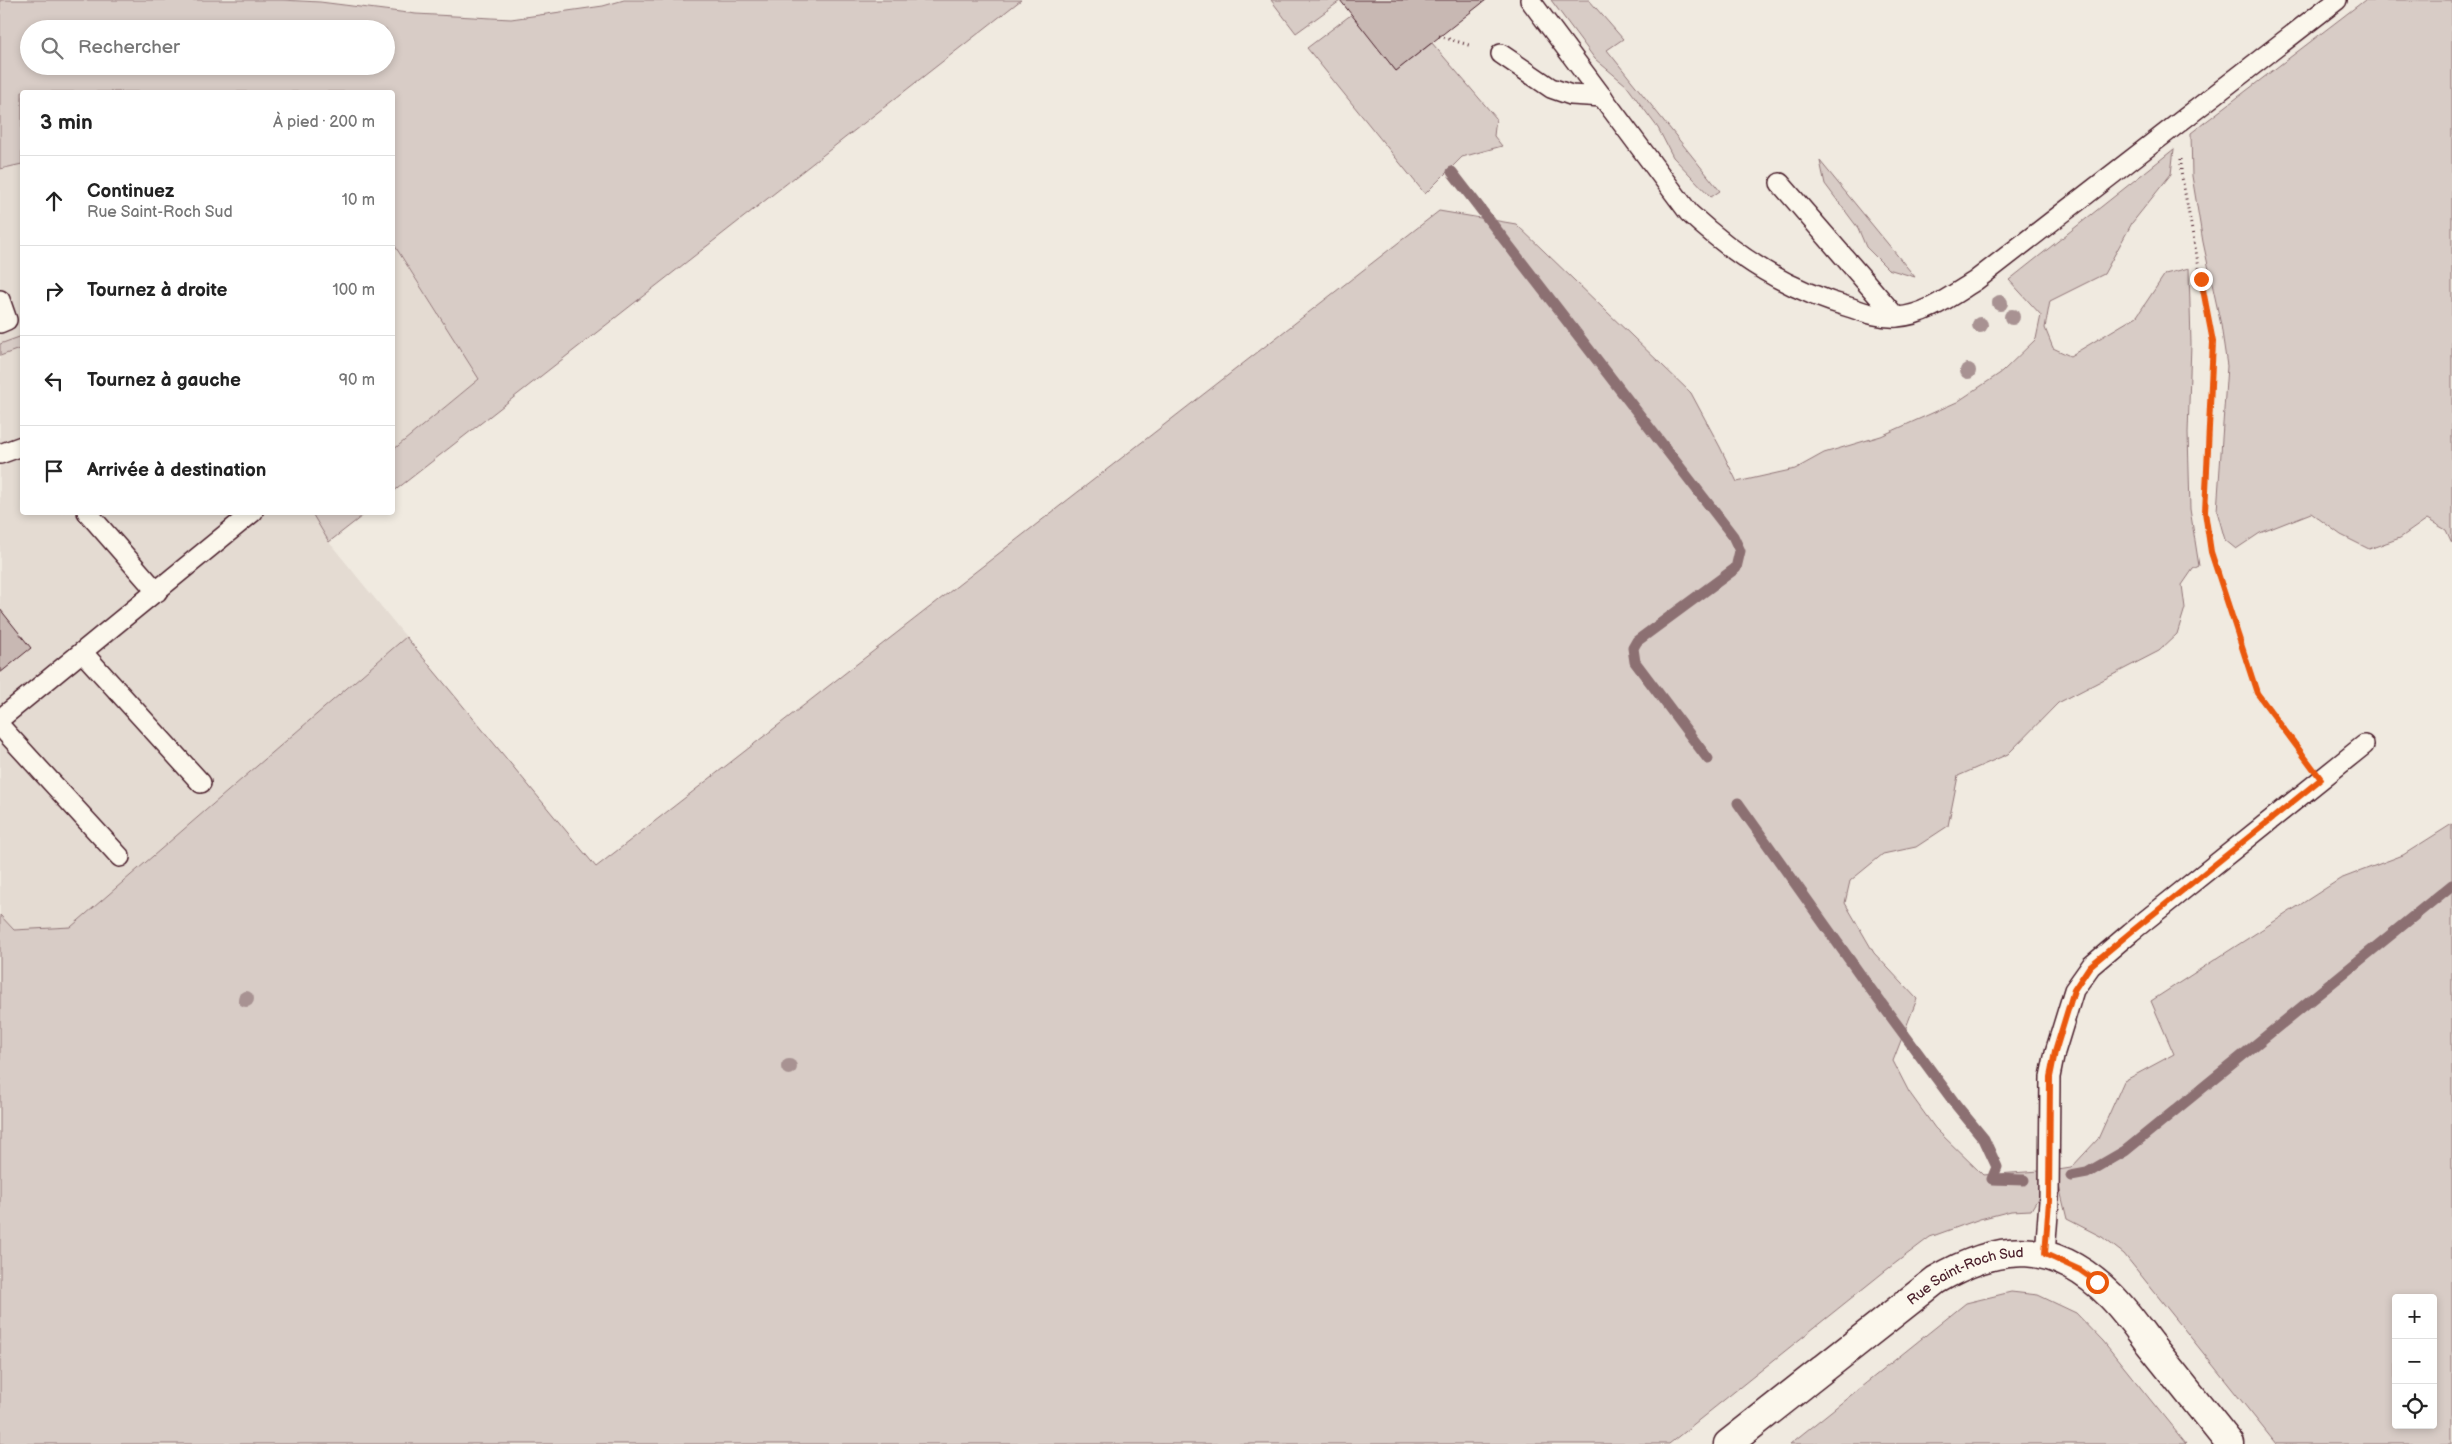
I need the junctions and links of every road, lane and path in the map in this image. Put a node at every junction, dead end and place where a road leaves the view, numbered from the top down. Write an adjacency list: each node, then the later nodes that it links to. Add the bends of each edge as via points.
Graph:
1 (1530, 0): 4 (lane)
2 (2337, 0): 5 (lane)
3 (1501, 54): 4 (lane, via 1551,88 1571,95)
4 (1603, 97): 8 (lane, via 1689,213 1716,238 1763,272 1821,300 1874,315)
5 (2188, 116): 8 (lane, via 1975,281 1942,303); 19 (path, via 2181,172 2213,342 2205,512 2211,552 2257,693)
6 (1780, 183): 8 (lane)
7 (0, 300): 9 (lane, via 8,320)
8 (1896, 317)
9 (0, 323)
10 (20, 447): 11 (lane)
11 (0, 454)
12 (90, 515): 14 (lane)
13 (249, 515): 14 (lane)
14 (157, 592): 15 (lane)
15 (82, 653): 16 (lane); 20 (lane)
16 (0, 719)
17 (0, 726): 21 (lane)
18 (2364, 745): 19 (lane)
19 (2321, 779): 22 (lane, via 2090,966 2074,990 2050,1077 2049,1201)
20 (201, 783)
21 (120, 856)
22 (2045, 1254): 23 (street, Rue Saint-Roch Sud, via 2028,1251 1986,1256 1936,1280); 24 (street, Rue Saint-Roch Sud, via 2080,1270 2112,1297)
23 (1728, 1444)
24 (2230, 1444)

